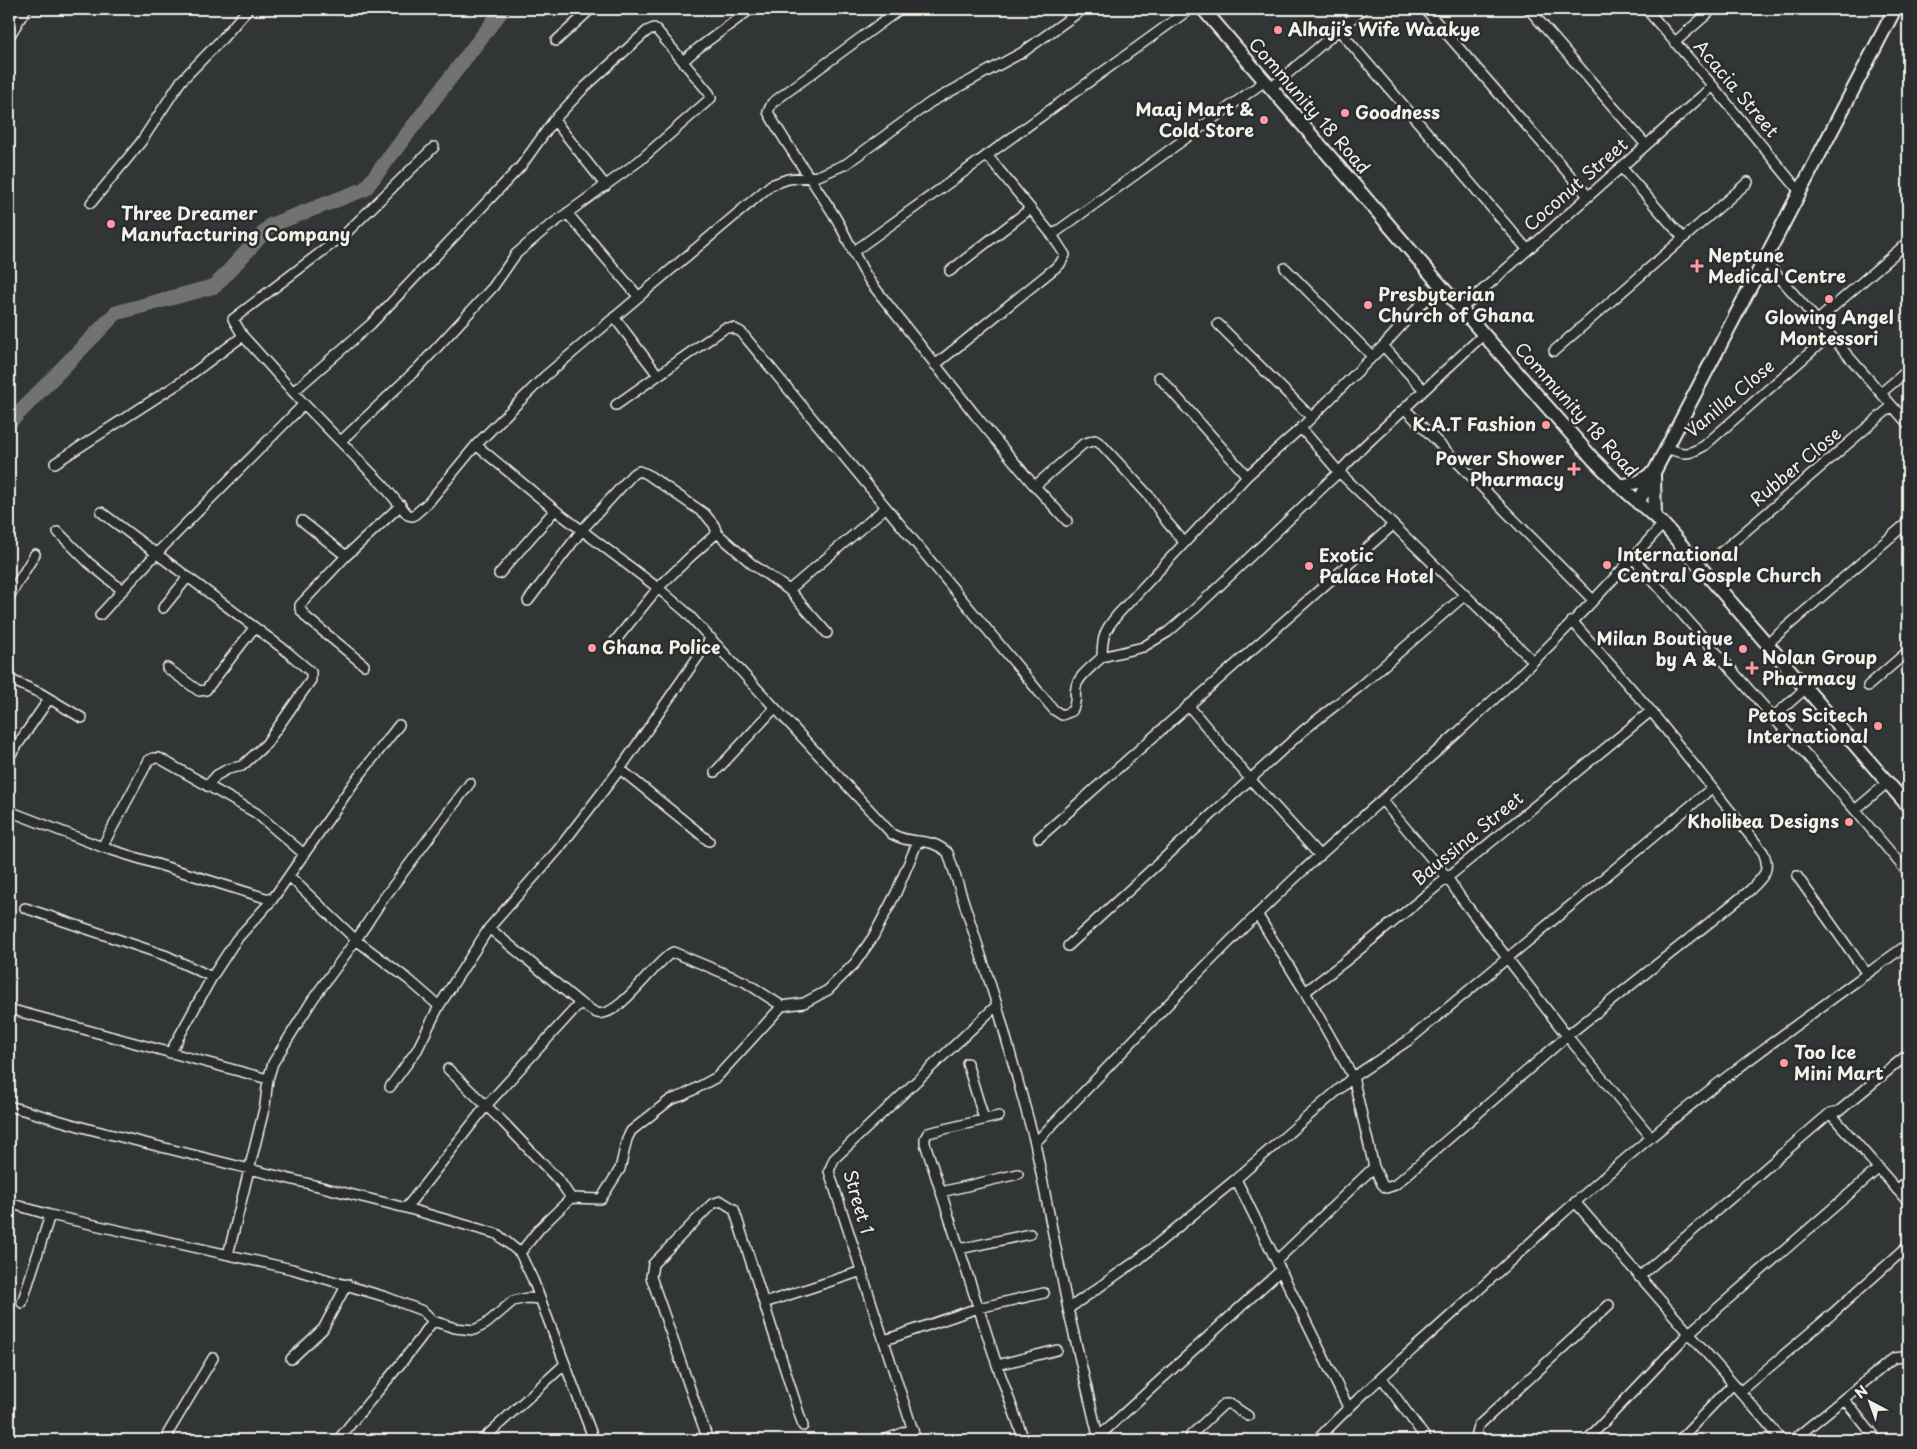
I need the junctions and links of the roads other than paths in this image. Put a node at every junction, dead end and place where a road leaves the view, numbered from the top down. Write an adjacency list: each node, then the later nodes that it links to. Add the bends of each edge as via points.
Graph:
1 (19, 9): 16 (street)
2 (26, 9): 18 (street)
3 (248, 9): 34 (street, via 181,81 141,142)
4 (591, 9): 19 (street)
5 (751, 9): 21 (street)
6 (900, 9): 29 (street, via 769,107 768,112)
7 (1083, 9): 29 (street, via 1023,52 931,102 846,164)
8 (1190, 9): 27 (street)
9 (1203, 9): 22 (main road, Community 18 Road)
10 (1363, 9): 17 (street)
11 (1425, 9): 33 (street)
12 (1529, 9): 25 (street)
13 (1646, 9): 20 (street, Acacia Street)
14 (1713, 9): 20 (street)
15 (1895, 9): 32 (main road)
16 (9, 14)
17 (1339, 30): 22 (street); 40 (street)
18 (9, 37)
19 (556, 41)
20 (1675, 42): 23 (street, Acacia Street)
21 (683, 61): 24 (street, via 652,28); 31 (street, via 711,98)
22 (1268, 84): 37 (street); 45 (main road, Community 18 Road)
23 (1713, 86): 25 (street, Coconut Street); 32 (street, Acacia Street)
24 (554, 120): 31 (street); 62 (street, via 520,166 377,316)
25 (1646, 145): 28 (street, Coconut Street)
26 (434, 147): 53 (street, via 345,234 235,316 234,322)
27 (987, 155): 35 (street); 41 (street)
28 (1621, 167): 33 (street, Coconut Street); 38 (street)
29 (810, 178): 41 (street); 46 (street, via 788,179 771,185)
30 (1748, 182): 38 (street)
31 (606, 186): 36 (street)
32 (1800, 192): 42 (main road)
33 (1588, 196): 40 (street, Coconut Street)
34 (91, 203)
35 (1030, 209): 37 (street); 44 (street)
36 (567, 213): 46 (street); 71 (street, via 516,254 493,287 418,368)
37 (1052, 235): 57 (street, via 1063,250 1064,260)
38 (1683, 238): 55 (street)
39 (1908, 242): 49 (street)
40 (1527, 249): 47 (street, Coconut Street)
41 (853, 252): 57 (street, via 871,283)
42 (1765, 261): 49 (street); 73 (main road)
43 (1285, 268): 56 (street)
44 (950, 271)
45 (1442, 287): 47 (main road, Community 18 Road); 54 (street, via 1420,305)
46 (638, 296): 48 (street)
47 (1461, 308): 51 (main road, Community 18 Road)
48 (614, 317): 59 (street); 72 (street, via 545,376)
49 (1818, 320): 52 (street)
50 (1218, 324): 68 (street)
51 (1484, 334): 61 (street); 79 (main road, Community 18 Road)
52 (1830, 335): 63 (street); 73 (street, Vanilla Close, via 1704,446 1682,454)
53 (243, 336): 62 (street); 74 (street, via 181,382)
54 (1383, 346): 56 (street); 61 (street)
55 (1554, 352)
56 (1372, 356): 68 (street)
57 (935, 365): 78 (street)
58 (1908, 370): 63 (street)
59 (658, 375): 65 (street); 82 (street, via 725,328 740,332)
60 (1159, 377): 77 (street)
61 (1424, 390): 67 (street)
62 (293, 392): 64 (street)
63 (1881, 393): 66 (street)
64 (304, 404): 71 (street); 96 (street)
65 (616, 405)
66 (1892, 406): 69 (street); 94 (street, Rubber Close)
67 (1405, 409): 75 (street); 106 (street)
68 (1311, 417): 70 (street)
69 (1908, 424)
70 (1301, 428): 75 (street); 77 (street)
71 (342, 441): 81 (street)
72 (476, 445): 81 (street, via 416,515 408,515); 83 (street)
73 (1667, 448): 76 (main road)
74 (55, 463)
75 (1339, 472): 89 (street); 117 (street, via 1168,632 1143,647)
76 (1654, 472): 79 (main road, via 1638,482); 80 (main road); 85 (main road)
77 (1247, 476): 93 (street)
78 (1035, 486): 87 (street); 93 (street, via 1083,444 1098,441 1150,497)
79 (1620, 486): 80 (main road, Community 18 Road)
80 (1638, 503): 85 (main road, Community 18 Road)
81 (401, 505): 97 (street)
82 (885, 508): 103 (street); 117 (street, via 1054,710 1062,715 1072,711 1077,702 1076,686)
83 (555, 510): 90 (street); 99 (street)
84 (101, 512): 96 (street)
85 (1659, 520): 98 (street); 114 (main road, Community 18 Road)
86 (302, 521): 97 (street)
87 (1067, 521)
88 (1908, 522): 114 (street)
89 (1393, 526): 104 (street); 125 (street)
90 (582, 530): 92 (street, via 639,471 693,504 705,514); 101 (street); 107 (street)
91 (58, 532): 102 (street)
92 (717, 533): 101 (street); 103 (street, via 752,564)
93 (1184, 542): 117 (street, via 1108,627 1102,641)
94 (1720, 553)
95 (36, 554): 105 (street)
96 (156, 554): 100 (street); 102 (street)
97 (346, 556): 119 (street, via 302,601 300,609)
98 (1633, 558): 106 (street); 128 (street)
99 (499, 574)
100 (188, 577): 108 (street); 111 (street)
101 (658, 588): 113 (street, via 698,622); 115 (street)
102 (122, 590): 109 (street)
103 (789, 590): 112 (street)
104 (1465, 595): 118 (street); 134 (street)
105 (9, 597)
106 (1593, 600): 110 (street)
107 (528, 601)
108 (162, 608)
109 (100, 615)
110 (1572, 621): 118 (street); 127 (street)
111 (254, 628): 120 (street, via 206,690 199,691); 137 (street, via 311,672 311,680 266,744 242,766 217,775)
112 (827, 633)
113 (711, 638): 126 (street); 132 (street)
114 (1767, 644): 123 (main road, Community 18 Road)
115 (610, 646)
116 (1908, 651): 122 (street)
117 (1102, 657)
118 (1533, 660): 139 (street)
119 (364, 665)
120 (167, 668)
121 (9, 679): 124 (street)
122 (1868, 686)
123 (1806, 689): 128 (street); 135 (main road, Community 18 Road)
124 (48, 699): 129 (street); 131 (street)
125 (1188, 705): 134 (street); 143 (street)
126 (775, 708): 133 (street); 145 (street, via 892,834)
127 (1651, 711): 138 (street); 152 (street, Baussina Street)
128 (1772, 717): 141 (street)
129 (82, 718)
130 (399, 725): 147 (street)
131 (9, 757)
132 (620, 769): 144 (street); 156 (street, via 557,851)
133 (715, 772)
134 (1250, 779): 148 (street); 159 (street)
135 (1888, 782): 140 (main road, Community 18 Road); 141 (street)
136 (470, 783): 157 (street)
137 (207, 786): 146 (street, via 159,758 149,760); 147 (street, via 256,813)
138 (1712, 788): 160 (street); 169 (street, via 1763,852 1768,867 1749,891)
139 (1382, 800): 148 (street); 152 (street)
140 (1908, 806)
141 (1855, 810): 149 (street)
142 (9, 812): 146 (street)
143 (1038, 838)
144 (709, 841)
145 (918, 841): 165 (street, via 940,846 948,853); 167 (street, via 896,893 855,963 828,990 804,1003)
146 (102, 847): 153 (street)
147 (304, 854): 150 (street)
148 (1320, 856): 155 (street)
149 (1908, 873)
150 (289, 876): 153 (street); 157 (street)
151 (1797, 876): 161 (street)
152 (1447, 877): 160 (street); 163 (street, Baussina Street)
153 (272, 900): 162 (street, via 236,940)
154 (24, 908): 162 (street, via 167,956)
155 (1257, 914): 163 (street); 183 (street)
156 (489, 928): 164 (street); 166 (street)
157 (356, 940): 166 (street); 175 (street, via 273,1063)
158 (1908, 944): 161 (street)
159 (1068, 946)
160 (1508, 958): 169 (street); 174 (street, via 1409,1040)
161 (1867, 974): 182 (street, via 1779,1037)
162 (212, 977): 170 (street)
163 (1305, 992): 174 (street)
164 (580, 1003): 167 (street, via 597,1013 605,1013 623,1002 673,952 745,982); 178 (street)
165 (997, 1005): 183 (street); 204 (street, Street 1, via 831,1165 830,1176)
166 (438, 1006): 176 (street, via 417,1050)
167 (782, 1006): 192 (street, via 717,1077 670,1100 630,1131 620,1169 601,1199)
168 (9, 1009): 170 (street)
169 (1567, 1036): 182 (street); 184 (street, via 1395,1185 1386,1188)
170 (170, 1053): 175 (street)
171 (1908, 1054): 179 (street, via 1839,1111)
172 (967, 1063): 181 (street)
173 (448, 1070): 178 (street)
174 (1353, 1077): 184 (street); 188 (street)
175 (268, 1079): 185 (street)
176 (390, 1087)
177 (9, 1106): 185 (street)
178 (486, 1106): 192 (street); 196 (street)
179 (1830, 1113): 186 (street); 206 (street)
180 (999, 1116): 181 (street)
181 (984, 1119): 191 (street, via 928,1133 925,1138)
182 (1652, 1137): 194 (street)
183 (1035, 1143): 214 (street)
184 (1374, 1167): 203 (street)
185 (250, 1168): 196 (street); 202 (street)
186 (1879, 1168): 190 (street); 216 (street)
187 (1018, 1174): 191 (street)
188 (1236, 1179): 203 (street); 214 (street, via 1139,1259)
189 (1908, 1180): 190 (street)
190 (1897, 1190): 195 (street)
191 (941, 1192): 200 (street)
192 (572, 1198): 201 (street, via 540,1228)
193 (9, 1202): 197 (street)
194 (1575, 1202): 206 (street); 224 (street)
195 (1908, 1202)
196 (406, 1208): 201 (street, via 497,1234)
197 (50, 1215): 202 (street); 210 (street)
198 (1030, 1234): 200 (street)
199 (1908, 1246): 226 (street)
200 (959, 1249): 213 (street)
201 (520, 1253): 209 (street)
202 (228, 1255): 207 (street)
203 (1276, 1261): 205 (street)
204 (862, 1271): 211 (street); 217 (street, Street 1)
205 (1280, 1271): 228 (street); 233 (street)
206 (1639, 1277): 216 (street)
207 (347, 1284): 215 (street, via 416,1308); 220 (street, via 323,1329)
208 (1044, 1293): 213 (street)
209 (540, 1299): 215 (street, via 513,1300 486,1324 474,1330 455,1328); 222 (street)
210 (22, 1303)
211 (764, 1303): 230 (street); 238 (street, via 734,1209 721,1201 712,1204 653,1264 651,1278)
212 (1609, 1305): 244 (street, via 1478,1426)
213 (978, 1308): 217 (street); 223 (street)
214 (1068, 1309): 233 (street)
215 (433, 1320): 235 (street, via 416,1346)
216 (1689, 1333): 225 (street); 245 (street)
217 (885, 1340): 231 (street, Street 1)
218 (1057, 1350): 223 (street)
219 (213, 1358): 234 (street, via 168,1433)
220 (291, 1359)
221 (1908, 1362): 227 (street, via 1902,1357 1894,1358)
222 (565, 1364): 236 (street); 237 (street)
223 (997, 1365): 241 (street)
224 (1382, 1378): 228 (street); 243 (street)
225 (1733, 1384): 226 (street); 246 (street)
226 (1740, 1392): 247 (street)
227 (1844, 1400): 248 (street); 249 (street)
228 (1348, 1407): 242 (street)
229 (1248, 1416): 232 (street, via 1230,1404 1224,1404)
230 (803, 1426)
231 (913, 1429): 239 (street); 240 (street, Street 1)
232 (1191, 1438)
233 (1099, 1439)
234 (170, 1440)
235 (338, 1440)
236 (482, 1440)
237 (594, 1440)
238 (708, 1440)
239 (884, 1440)
240 (916, 1440)
241 (1024, 1440)
242 (1317, 1440)
243 (1427, 1440)
244 (1479, 1440)
245 (1588, 1440)
246 (1678, 1440)
247 (1782, 1440)
248 (1792, 1440)
249 (1878, 1440)

